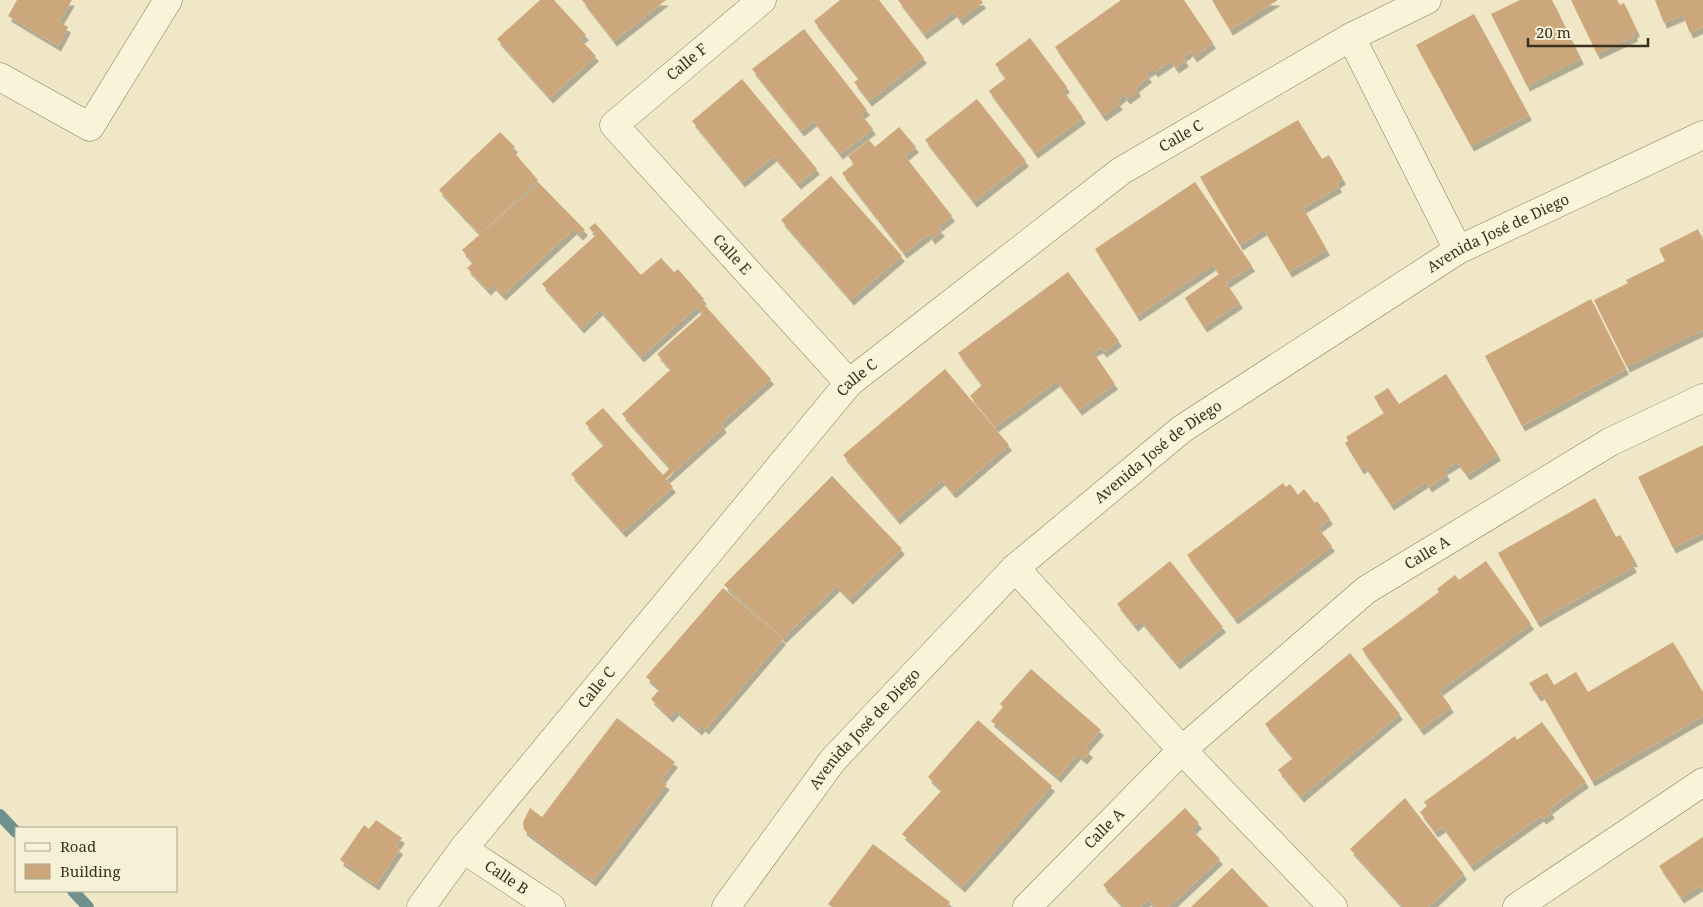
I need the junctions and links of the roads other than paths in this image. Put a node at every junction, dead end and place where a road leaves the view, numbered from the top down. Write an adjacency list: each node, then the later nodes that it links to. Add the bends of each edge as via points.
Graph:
1 (168, 0): 5 (street, via 90,127)
2 (762, 0): 6 (street, Calle F)
3 (1426, 0): 4 (street, Calle C)
4 (1351, 37): 8 (street); 9 (street, Calle C, via 1121,170)
5 (0, 77)
6 (614, 125): 9 (street, Calle E)
7 (1703, 135): 8 (street, Avenida José de Diego)
8 (1458, 250): 11 (street, Avenida José de Diego, via 1182,429)
9 (849, 384): 14 (street, Calle C)
10 (1703, 398): 12 (street, Calle A, via 1610,442 1366,590)
11 (1015, 568): 12 (street); 17 (street, Avenida José de Diego, via 833,760)
12 (1182, 750): 18 (street, Calle A); 19 (street)
13 (1703, 782): 20 (street)
14 (463, 849): 15 (street, Calle C); 16 (street, Calle B)
15 (421, 907)
16 (551, 907)
17 (726, 907)
18 (1026, 907)
19 (1333, 907)
20 (1517, 907)

